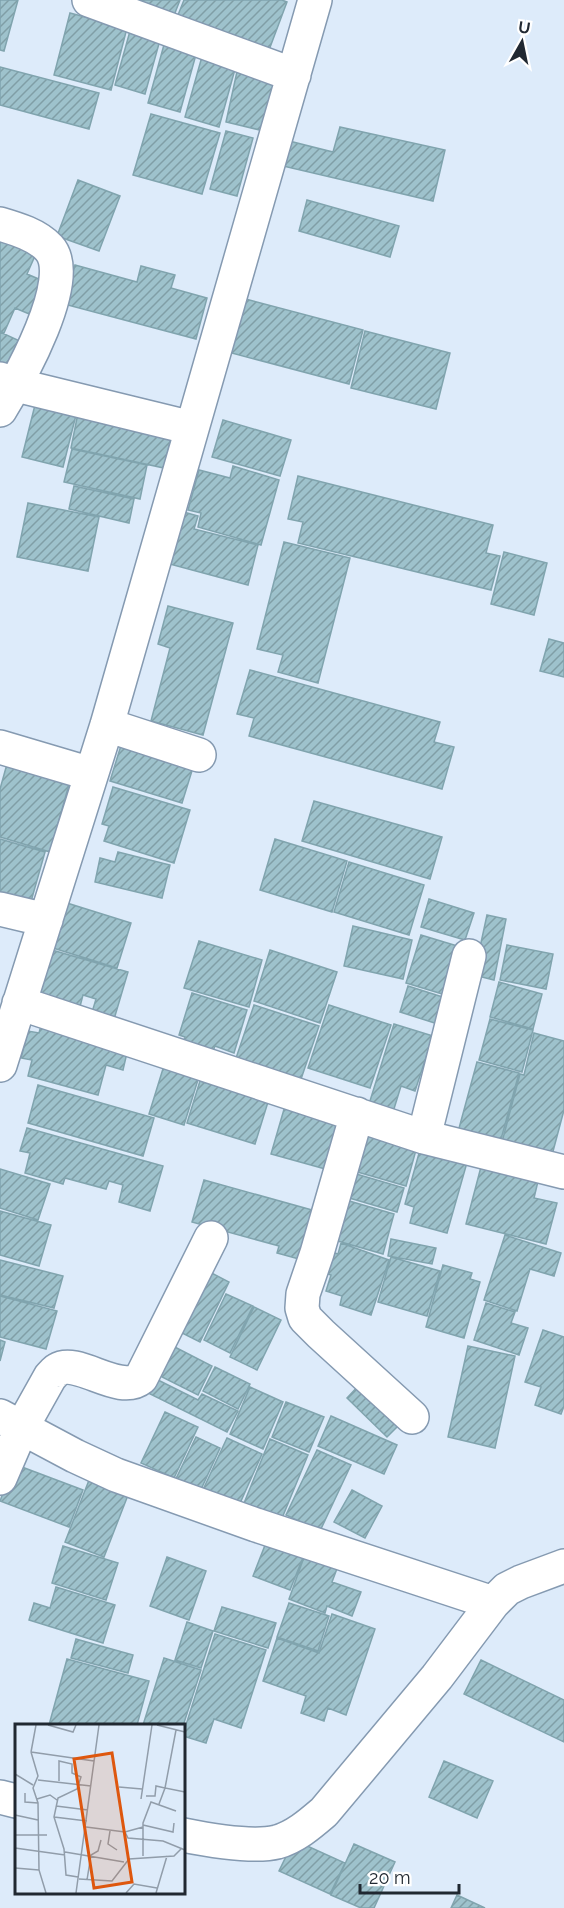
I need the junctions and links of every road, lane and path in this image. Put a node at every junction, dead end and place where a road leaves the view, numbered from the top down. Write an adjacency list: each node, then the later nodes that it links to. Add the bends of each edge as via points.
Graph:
1 (89, 0): 3 (street)
2 (315, 0): 3 (street)
3 (294, 75): 6 (street)
4 (0, 224): 5 (street, via 35,237 51,249 58,273 48,314)
5 (5, 391): 6 (street)
6 (192, 428): 7 (street)
7 (107, 725): 9 (street); 10 (street)
8 (0, 747): 10 (street)
9 (199, 755)
10 (91, 774): 12 (street)
11 (0, 909): 12 (street)
12 (46, 920): 14 (street)
13 (469, 956): 17 (street)
14 (20, 1003): 15 (street); 16 (street)
15 (0, 1065)
16 (357, 1114): 17 (street); 22 (street, via 302,1308 305,1318 321,1334)
17 (424, 1137): 18 (street)
18 (564, 1172)
19 (564, 1185): 20 (street)
20 (564, 1195)
21 (211, 1238): 23 (street, via 141,1378 125,1384 72,1368 57,1370)
22 (412, 1417)
23 (11, 1421): 24 (street); 26 (street, via 116,1474)
24 (0, 1478)
25 (564, 1566): 26 (street, via 507,1589)
26 (493, 1603): 29 (street, via 437,1677 324,1812 308,1825 277,1842 250,1844)
27 (0, 1797): 28 (street)
28 (15, 1801)
29 (184, 1835)

